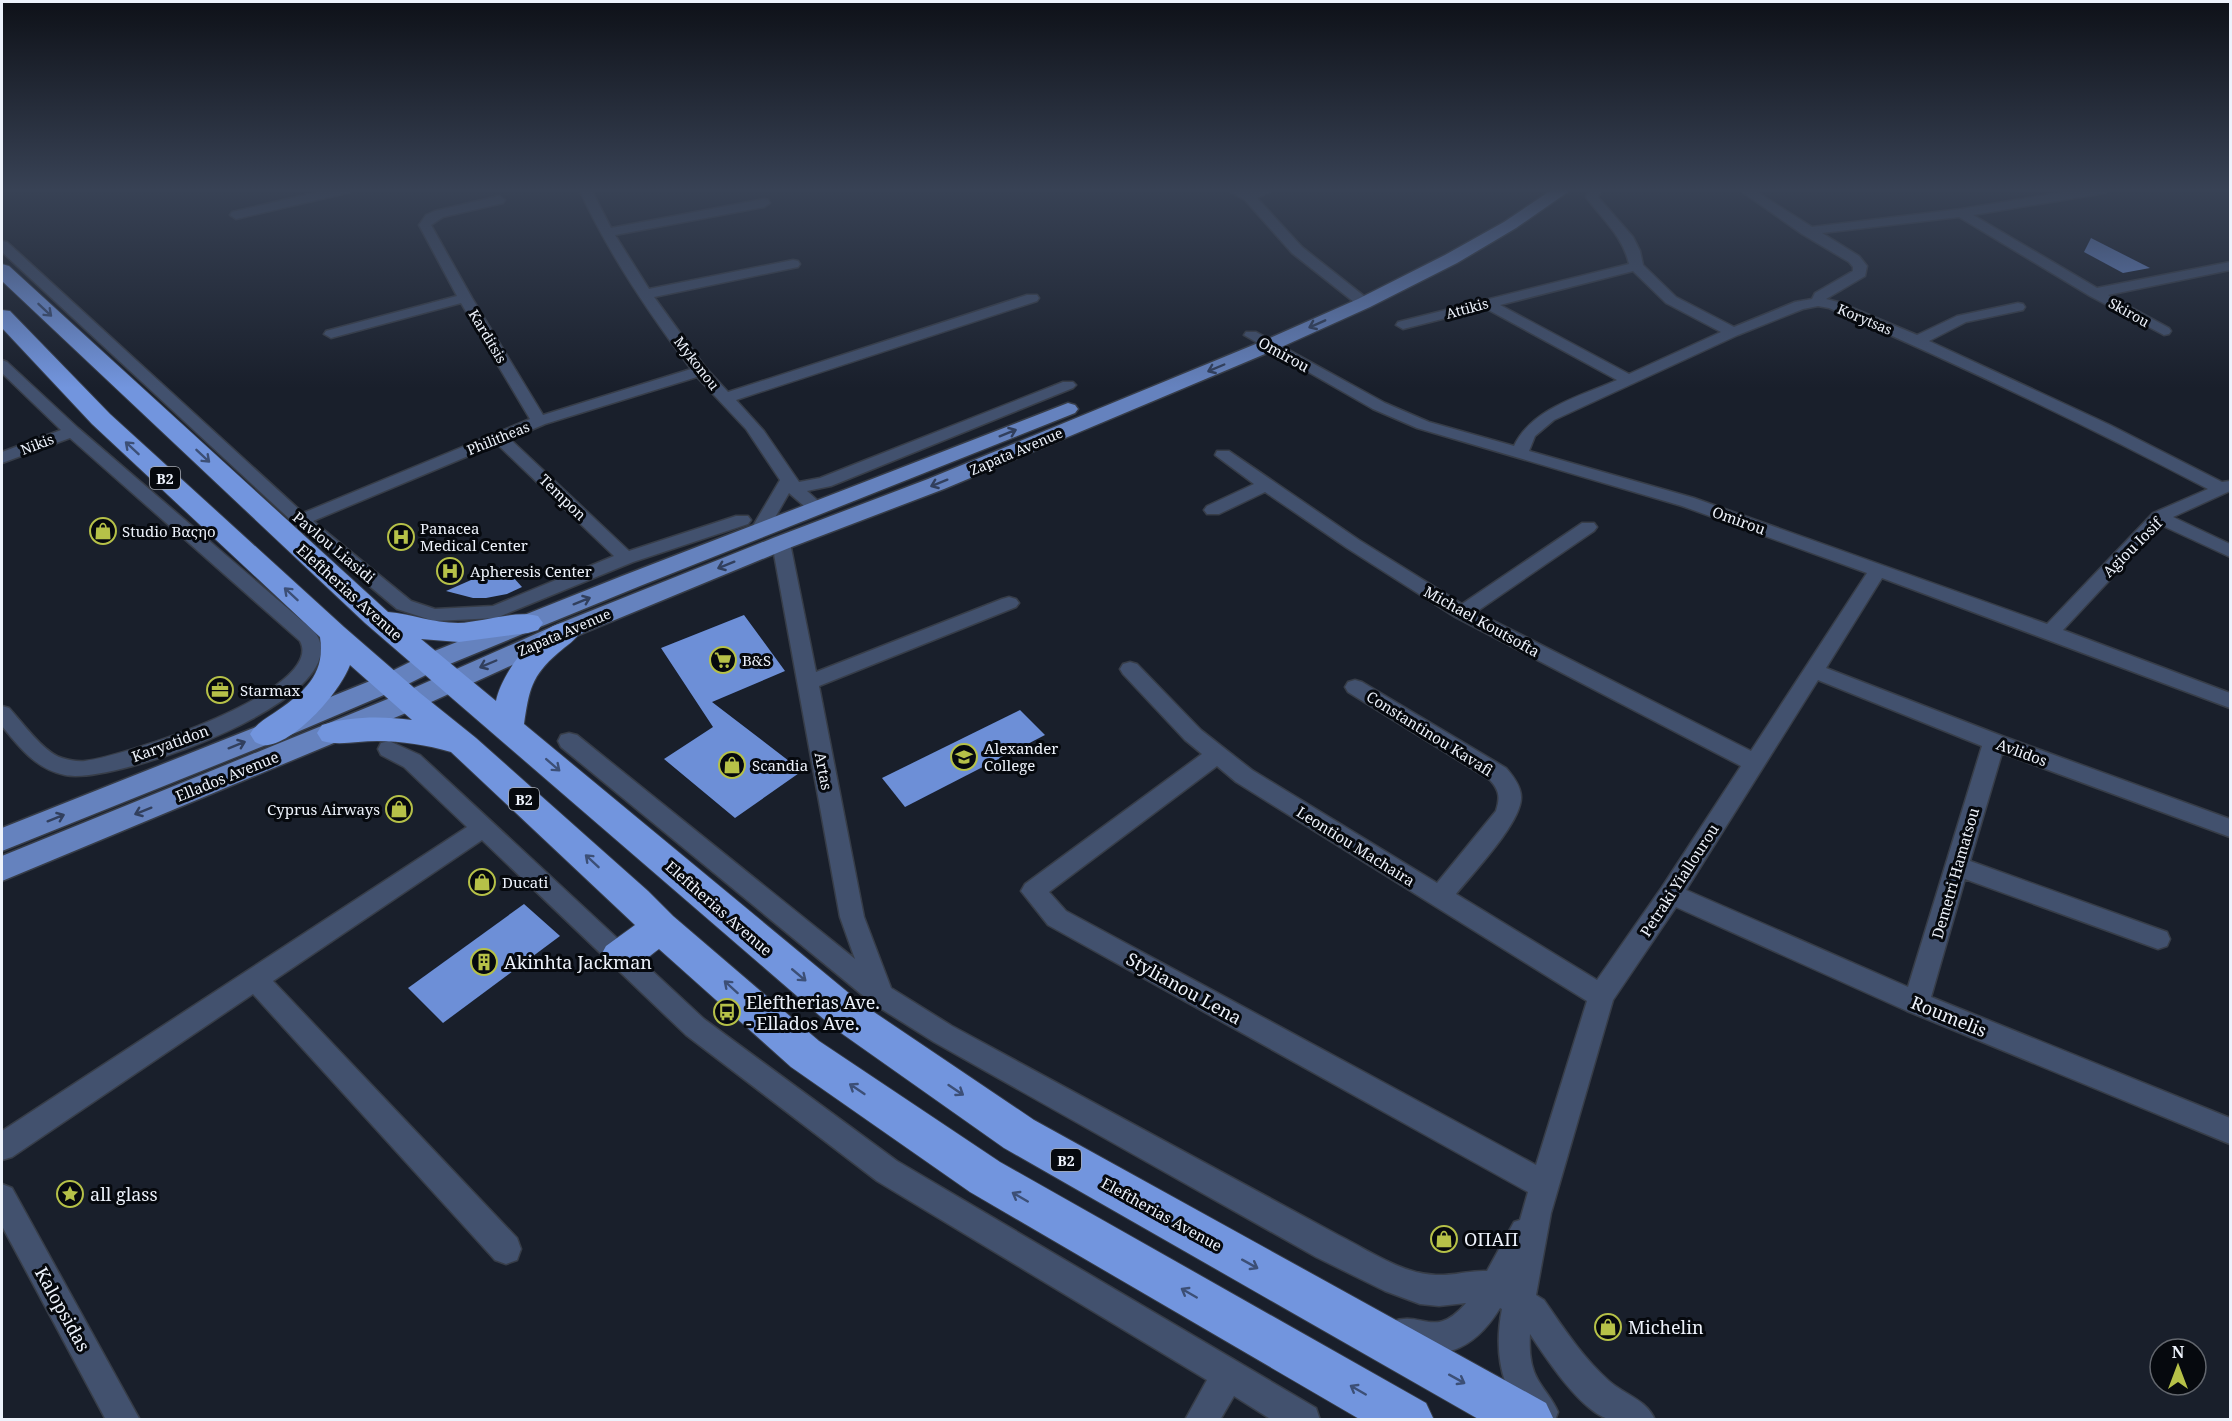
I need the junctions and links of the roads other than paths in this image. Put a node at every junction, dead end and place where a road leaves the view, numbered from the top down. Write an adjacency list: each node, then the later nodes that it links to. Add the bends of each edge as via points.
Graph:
1 (442, 255): 17 (street, Karditsis)
2 (621, 255): 16 (street, Mykonou)
3 (1303, 255): 14 (street)
4 (1422, 255): 14 (main road, Zapata Avenue)
5 (1457, 255): 20 (main road, Zapata Avenue)
6 (1634, 255): 11 (street)
7 (1848, 255): 19 (street, via 1860,266 1860,273 1820,296)
8 (2032, 255): 15 (street, Skirou)
9 (6, 262): 13 (highway, Eleftherias Avenue / B2)
10 (793, 264): 16 (street)
11 (1636, 266): 21 (street, Attikis); 26 (street, via 1671,300)
12 (2230, 266): 15 (street)
13 (31, 285): 47 (street, Pavlou Liasidi); 56 (highway, Eleftherias Avenue / B2, one-way to 56)
14 (1346, 291): 20 (street); 28 (main road, Zapata Avenue)
15 (2095, 293): 25 (street, Skirou)
16 (647, 294): 31 (street, Mykonou)
17 (465, 298): 27 (street); 35 (street, Karditsis)
18 (1032, 298): 34 (street)
19 (1818, 302): 26 (street, Korytsas, via 1800,304); 29 (street, Korytsas)
20 (1364, 303): 28 (main road, Zapata Avenue, one-way to 28)
21 (1486, 303): 24 (street, Attikis); 32 (street)
22 (2018, 307): 29 (street, via 1962,320)
23 (2, 316): 60 (highway, B2, one-way to 23)
24 (1403, 325)
25 (2164, 331)
26 (1733, 332): 32 (street, Korytsas)
27 (331, 334)
28 (1260, 340): 39 (street, Omirou, via 1395,413); 44 (main road, Zapata Avenue, one-way to 28); 50 (main road, Zapata Avenue, one-way to 50, via 936,484)
29 (1917, 341): 43 (street, Korytsas)
30 (2, 366): 36 (street)
31 (700, 371): 34 (street, Mykonou); 35 (street, Philitheas)
32 (1629, 380): 39 (street, Korytsas, via 1548,417 1528,434)
33 (1068, 385): 41 (street, via 825,482)
34 (726, 398): 41 (street, Mykonou, via 758,433)
35 (539, 421): 37 (street, Philitheas)
36 (72, 431): 40 (street, Nikis); 60 (street)
37 (499, 437): 47 (street, Philitheas); 52 (street, Tempon)
38 (1223, 454): 42 (street, Michael Koutsofta)
39 (1519, 454): 53 (street, Omirou, via 1667,495)
40 (2, 458)
41 (792, 484): 44 (street, Mykonou); 48 (street)
42 (1268, 484): 45 (street); 55 (street, Michael Koutsofta)
43 (2225, 486): 46 (street, Agiou Iosif)
44 (817, 508): 48 (main road, Zapata Avenue)
45 (1213, 510)
46 (2159, 517): 51 (street); 59 (street, Agiou Iosif)
47 (301, 520): 52 (street, Pavlou Liasidi, via 404,605 434,615 481,615 508,609)
48 (750, 525): 52 (street, Pavlou Liasidi); 57 (main road, Zapata Avenue, one-way to 48)
49 (1588, 527): 55 (street)
50 (781, 543): 58 (main road, Zapata Avenue, one-way to 58); 64 (street, Artas)
51 (2230, 551)
52 (626, 558)
53 (1877, 571): 59 (street, Omirou); 63 (street, Petraki Yiallourou)
54 (1009, 603): 64 (street)
55 (1462, 613): 77 (street, Michael Koutsofta)
56 (375, 616): 57 (highway, via 432,633 485,631); 62 (highway, Eleftherias Avenue / B2)
57 (528, 623): 62 (main road, Zapata Avenue)
58 (567, 630): 62 (main road, Zapata Avenue, one-way to 62); 69 (highway, via 522,674 515,688)
59 (2050, 632): 67 (street, Omirou)
60 (320, 635): 66 (highway, B2); 68 (street, Karyatidon, via 312,641 313,653 301,677 265,704 229,722 134,757 82,770 50,762); 71 (highway, via 338,646 338,663 324,686 303,708)
61 (1130, 669): 76 (street, Leontiou Machaira)
62 (441, 671): 66 (main road, Ellados Avenue); 69 (highway, Eleftherias Avenue / B2)
63 (1815, 671): 73 (street, Avlidos); 77 (street, Petraki Yiallourou)
64 (807, 683): 89 (street, Artas, via 852,917)
65 (1355, 687): 84 (street, Constantinou Kavafi, via 1498,774 1508,786 1511,800 1506,815)
66 (399, 692): 70 (main road, Ellados Avenue); 71 (main road, Ellados Avenue); 74 (highway, B2)
67 (2230, 701)
68 (2, 713)
69 (508, 727): 98 (highway, Eleftherias Avenue / B2, one-way to 98, via 848,1016 1019,1134)
70 (333, 733): 74 (highway, via 389,729 435,735); 82 (main road, Ellados Avenue, one-way to 82)
71 (266, 734): 80 (main road, Ellados Avenue, one-way to 71)
72 (569, 741): 89 (street)
73 (1994, 742): 79 (street, Avlidos); 81 (street, Demetri Hamatsou)
74 (465, 746): 85 (highway, B2, one-way to 74)
75 (389, 749): 78 (street, via 412,760)
76 (1217, 755): 84 (street, Leontiou Machaira, via 1244,776); 95 (street, Stylianou Lena, via 1033,891 1057,918)
77 (1755, 763): 83 (street, Petraki Yiallourou)
78 (484, 826): 87 (street); 88 (street)
79 (2230, 828)
80 (2, 840)
81 (1956, 866): 86 (street); 91 (street, Demetri Hamatsou)
82 (2, 869)
83 (1671, 894): 90 (street, Petraki Yiallourou); 91 (street, Roumelis)
84 (1439, 898): 90 (street, Leontiou Machaira)
85 (660, 927): 87 (highway); 103 (highway, B2, one-way to 85, via 985,1177 805,1054)
86 (2158, 939)
87 (620, 957): 99 (street, via 695,1028 887,1171)
88 (254, 978): 93 (street); 96 (street)
89 (881, 995): 97 (street, via 943,1034 1359,1262 1420,1288 1439,1291 1477,1286)
90 (1601, 996): 95 (street, Petraki Yiallourou)
91 (1916, 1004): 92 (street, Roumelis)
92 (2230, 1131)
93 (2, 1147)
94 (2, 1198): 100 (street, Kalopsidas)
95 (1540, 1199): 97 (street, Petraki Yiallourou)
96 (506, 1249)
97 (1507, 1293): 98 (street, Petraki Yiallourou, via 1457,1333 1444,1337 1418,1338); 105 (street, Petraki Yiallourou, via 1515,1362 1527,1396); 106 (street, via 1533,1311 1567,1361 1599,1394)
98 (1338, 1313): 104 (highway, Eleftherias Avenue / B2, one-way to 104)
99 (1229, 1374): 101 (street); 102 (street)
100 (124, 1419)
101 (1202, 1419)
102 (1304, 1419)
103 (1409, 1419)
104 (1529, 1419)
105 (1549, 1419)
106 (1639, 1419)

